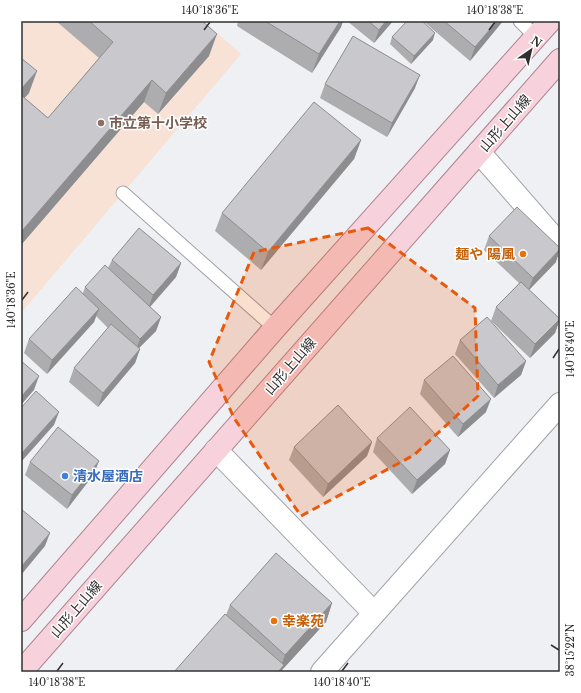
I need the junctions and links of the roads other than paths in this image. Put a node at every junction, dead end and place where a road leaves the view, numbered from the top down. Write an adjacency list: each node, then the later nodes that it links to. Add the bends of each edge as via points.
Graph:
1 (520, 21): 2 (lane)
2 (543, 29): 7 (main road)
3 (560, 60): 4 (main road, 山形上山線)
4 (479, 152): 6 (street); 9 (main road, 山形上山線)
5 (123, 193): 7 (lane)
6 (560, 245)
7 (274, 328): 11 (main road)
8 (560, 404): 10 (street)
9 (216, 450): 10 (street); 12 (main road, 山形上山線)
10 (374, 613): 13 (street)
11 (21, 620)
12 (21, 672)
13 (322, 672)

